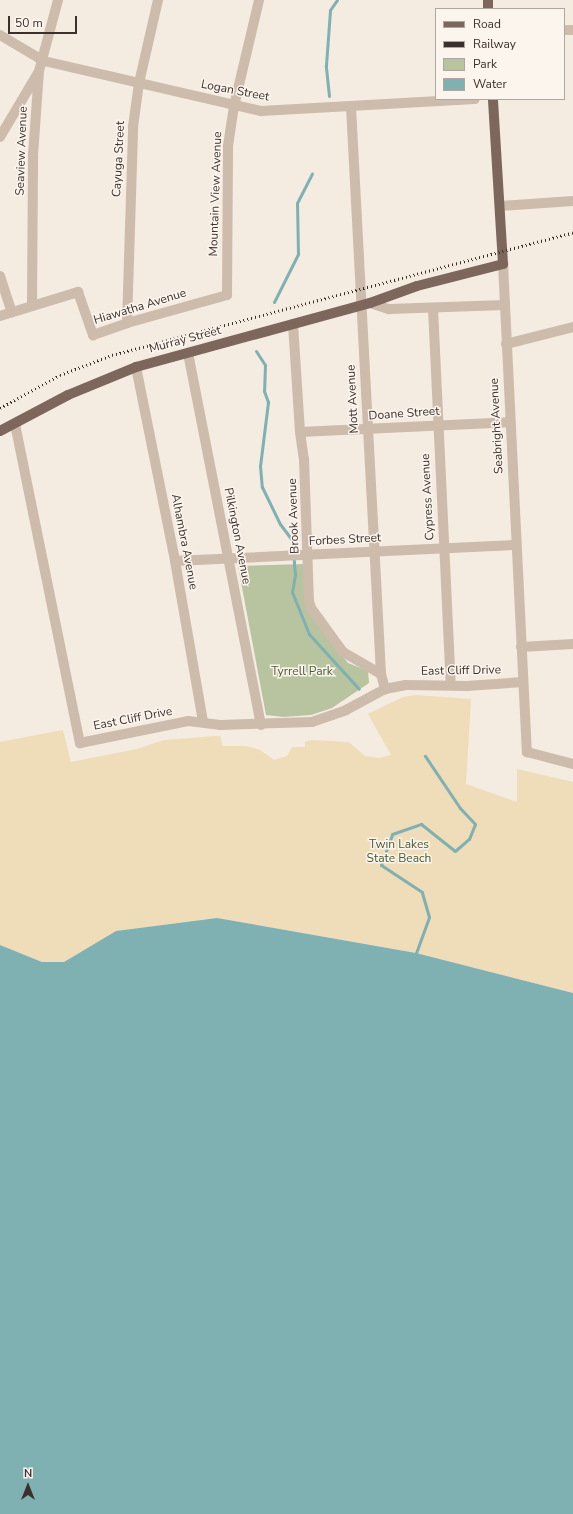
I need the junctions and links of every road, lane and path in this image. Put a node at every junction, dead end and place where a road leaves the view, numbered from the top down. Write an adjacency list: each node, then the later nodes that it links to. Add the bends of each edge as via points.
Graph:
1 (58, 0): 5 (street, Seaview Avenue)
2 (158, 0): 7 (street, Cayuga Street)
3 (259, 0): 10 (street, Mountain View Avenue)
4 (0, 35): 5 (street, Logan Street)
5 (44, 61): 6 (street, Seaview Avenue); 7 (street, Logan Street)
6 (39, 71): 12 (street); 20 (street, Seaview Avenue, via 33,155)
7 (139, 83): 10 (street, Logan Street); 24 (street, Cayuga Street, via 132,127)
8 (460, 100): 11 (street, Logan Street)
9 (493, 100): 14 (main road, Seabright Avenue)
10 (234, 106): 11 (street, Logan Street, via 261,112); 17 (street, Mountain View Avenue, via 228,146)
11 (351, 107): 18 (street, Mott Avenue, via 361,288)
12 (0, 137)
13 (573, 201): 14 (street)
14 (500, 206): 15 (main road, Seabright Avenue)
15 (503, 264): 18 (main road, Murray Street, via 417,286); 19 (street, Seabright Avenue)
16 (0, 276): 22 (street)
17 (227, 295): 24 (street, Hiawatha Avenue)
18 (366, 304): 21 (street, Murray Street, via 388,308); 25 (main road, Murray Street); 33 (street, Mott Avenue)
19 (505, 305): 21 (street, Murray Street); 27 (street, Seabright Avenue)
20 (32, 306): 22 (street, Hiawatha Avenue); 24 (street, Hiawatha Avenue, via 78,292 93,336)
21 (433, 308): 32 (street, Cypress Avenue)
22 (12, 312): 23 (street, Hiawatha Avenue)
23 (0, 316)
24 (127, 323)
25 (294, 324): 28 (main road, Murray Street); 35 (street, Brook Avenue)
26 (573, 327): 27 (street)
27 (506, 344): 30 (street, Seabright Avenue)
28 (188, 353): 29 (main road, Murray Street); 40 (street, Pilkington Avenue)
29 (136, 367): 31 (main road, Murray Street, via 68,395); 41 (street, Alhambra Avenue)
30 (509, 422): 32 (street, Doane Street); 36 (street, Seabright Avenue)
31 (15, 424): 34 (main road); 48 (street, East Cliff Drive, via 80,743 188,721)
32 (438, 425): 33 (street, Doane Street); 37 (street, Cypress Avenue)
33 (368, 430): 35 (street, Doane Street); 38 (street, Mott Avenue)
34 (0, 432)
35 (300, 432): 39 (street, Brook Avenue, via 304,459)
36 (516, 545): 37 (street, Forbes Street); 43 (street, Seabright Avenue)
37 (444, 548): 38 (street, Forbes Street); 46 (street, Cypress Avenue)
38 (374, 551): 39 (street, Forbes Street); 44 (street, Mott Avenue)
39 (308, 555): 40 (street, Forbes Street); 44 (street, Brook Avenue, via 311,608 343,652)
40 (229, 560): 41 (street, Forbes Street); 49 (street, Pilkington Avenue)
41 (175, 561): 48 (street, Alhambra Avenue)
42 (573, 644): 43 (street)
43 (521, 647): 45 (street, Seabright Avenue)
44 (381, 674): 47 (street, Mott Avenue)
45 (523, 682): 46 (street, East Cliff Drive); 50 (street, Seabright Avenue, via 527,752)
46 (451, 685): 47 (street, East Cliff Drive, via 406,685)
47 (385, 689): 49 (street, East Cliff Drive, via 332,716 312,722)
48 (203, 722): 49 (street, East Cliff Drive, via 220,725)
49 (261, 724)
50 (573, 764)

